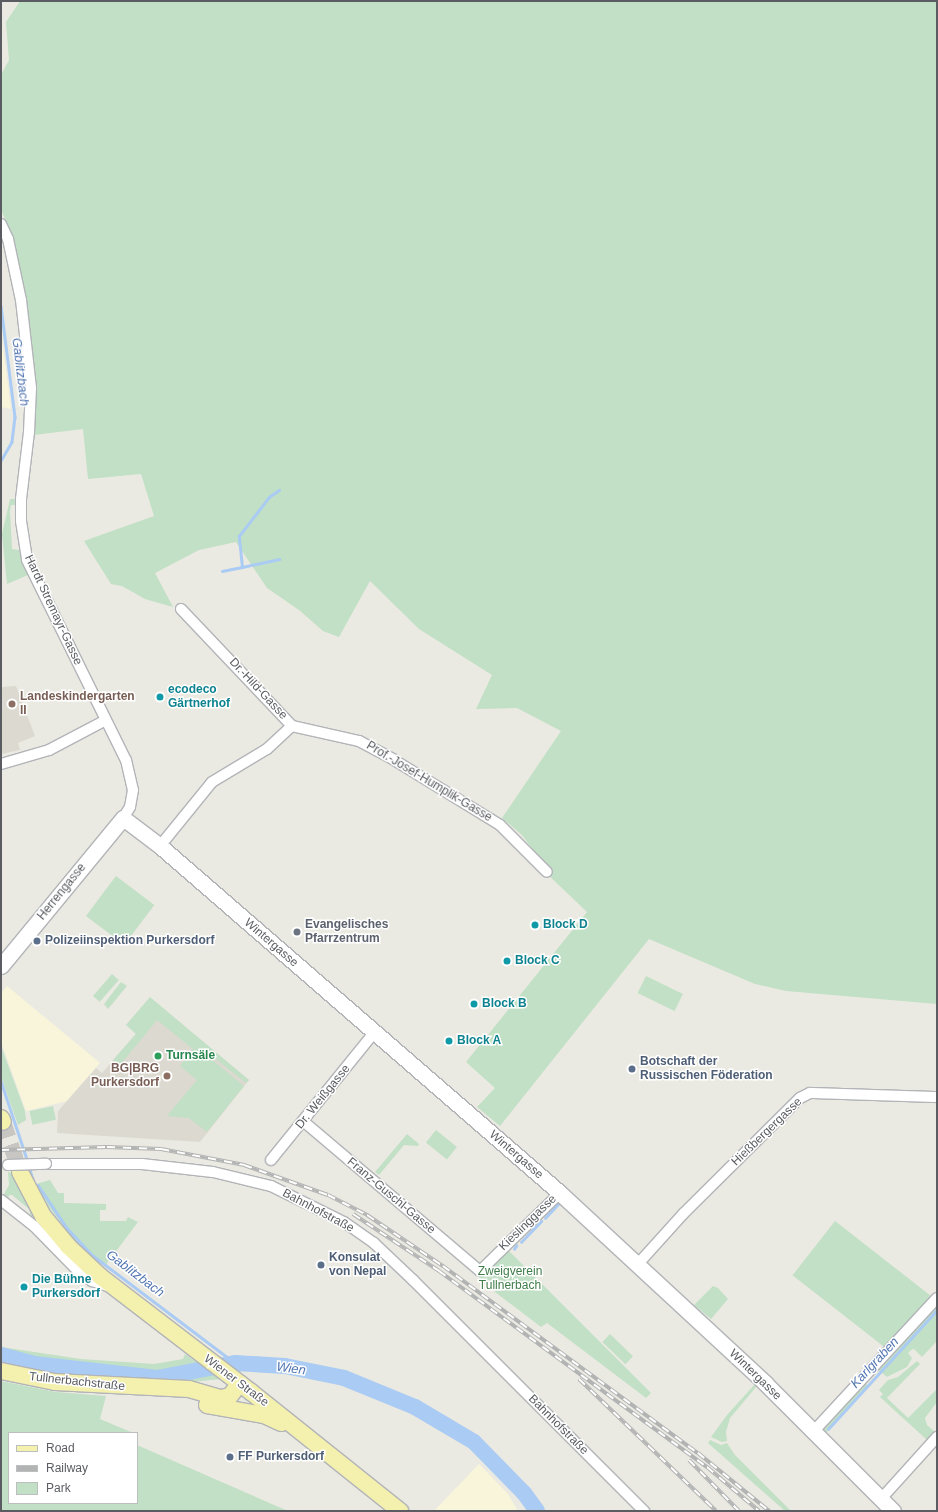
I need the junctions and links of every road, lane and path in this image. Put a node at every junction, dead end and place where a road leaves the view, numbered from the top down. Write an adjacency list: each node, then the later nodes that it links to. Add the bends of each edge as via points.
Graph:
1 (1, 224): 3 (street, Hardt Stremayr-Gasse, via 8,239 21,300 31,388 21,499 21,521 27,560)
2 (181, 608): 4 (street, Dr.-Hild-Gasse)
3 (104, 721): 5 (street, via 49,750); 6 (street, Hardt Stremayr-Gasse, via 126,760 132,784 131,801)
4 (292, 726): 7 (street, Dr.-Hild-Gasse, via 267,749 212,782); 8 (street, Prof.-Josef-Humplik-Gasse, via 360,741 394,760 500,825)
5 (1, 764)
6 (123, 818): 7 (street, Wintergasse); 9 (street, Herrengasse)
7 (160, 846): 10 (street, Wintergasse)
8 (547, 872)
9 (1, 966)
10 (374, 1033): 12 (street, Dr. Weißgasse); 15 (street, Wintergasse)
11 (937, 1097): 17 (street, Hießbergergasse, via 810,1093 800,1098 683,1214)
12 (303, 1121): 13 (street, Dr. Weißgasse); 18 (street, Franz-Guschl-Gasse)
13 (271, 1160)
14 (10, 1168): 19 (main road, Wiener Straße, via 56,1232 84,1262); 32 (street, Bahnhofstraße, bridge, via 46,1164 142,1164 213,1172 270,1186 344,1222 374,1243 418,1285)
15 (560, 1192): 17 (street, Wintergasse); 18 (street, Kieslinggasse)
16 (1, 1200): 19 (street, Wiener Straße, via 34,1226 79,1272 92,1281)
17 (638, 1264): 25 (street, Wintergasse, via 765,1383)
18 (480, 1271)
19 (114, 1288): 22 (main road, Wiener Straße)
20 (937, 1298): 25 (street)
21 (1, 1371): 23 (main road, Tullnerbachstraße, via 55,1382)
22 (241, 1384): 23 (main road, Tullnerbachstraße, via 225,1398 189,1389); 24 (main road, via 242,1404); 26 (main road, Wiener Straße)
23 (153, 1389): 24 (main road, Tullnerbachstraße)
24 (229, 1409): 26 (main road, Tullnerbachstraße, via 264,1415)
25 (812, 1432): 29 (street, Wintergasse)
26 (304, 1434): 28 (main road, Wiener Straße)
27 (937, 1436): 29 (street)
28 (356, 1478): 30 (main road, Wiener Straße); 31 (main road, Wiener Straße)
29 (881, 1500): 33 (street, Wintergasse)
30 (389, 1511)
31 (400, 1511)
32 (644, 1511)
33 (893, 1511)

